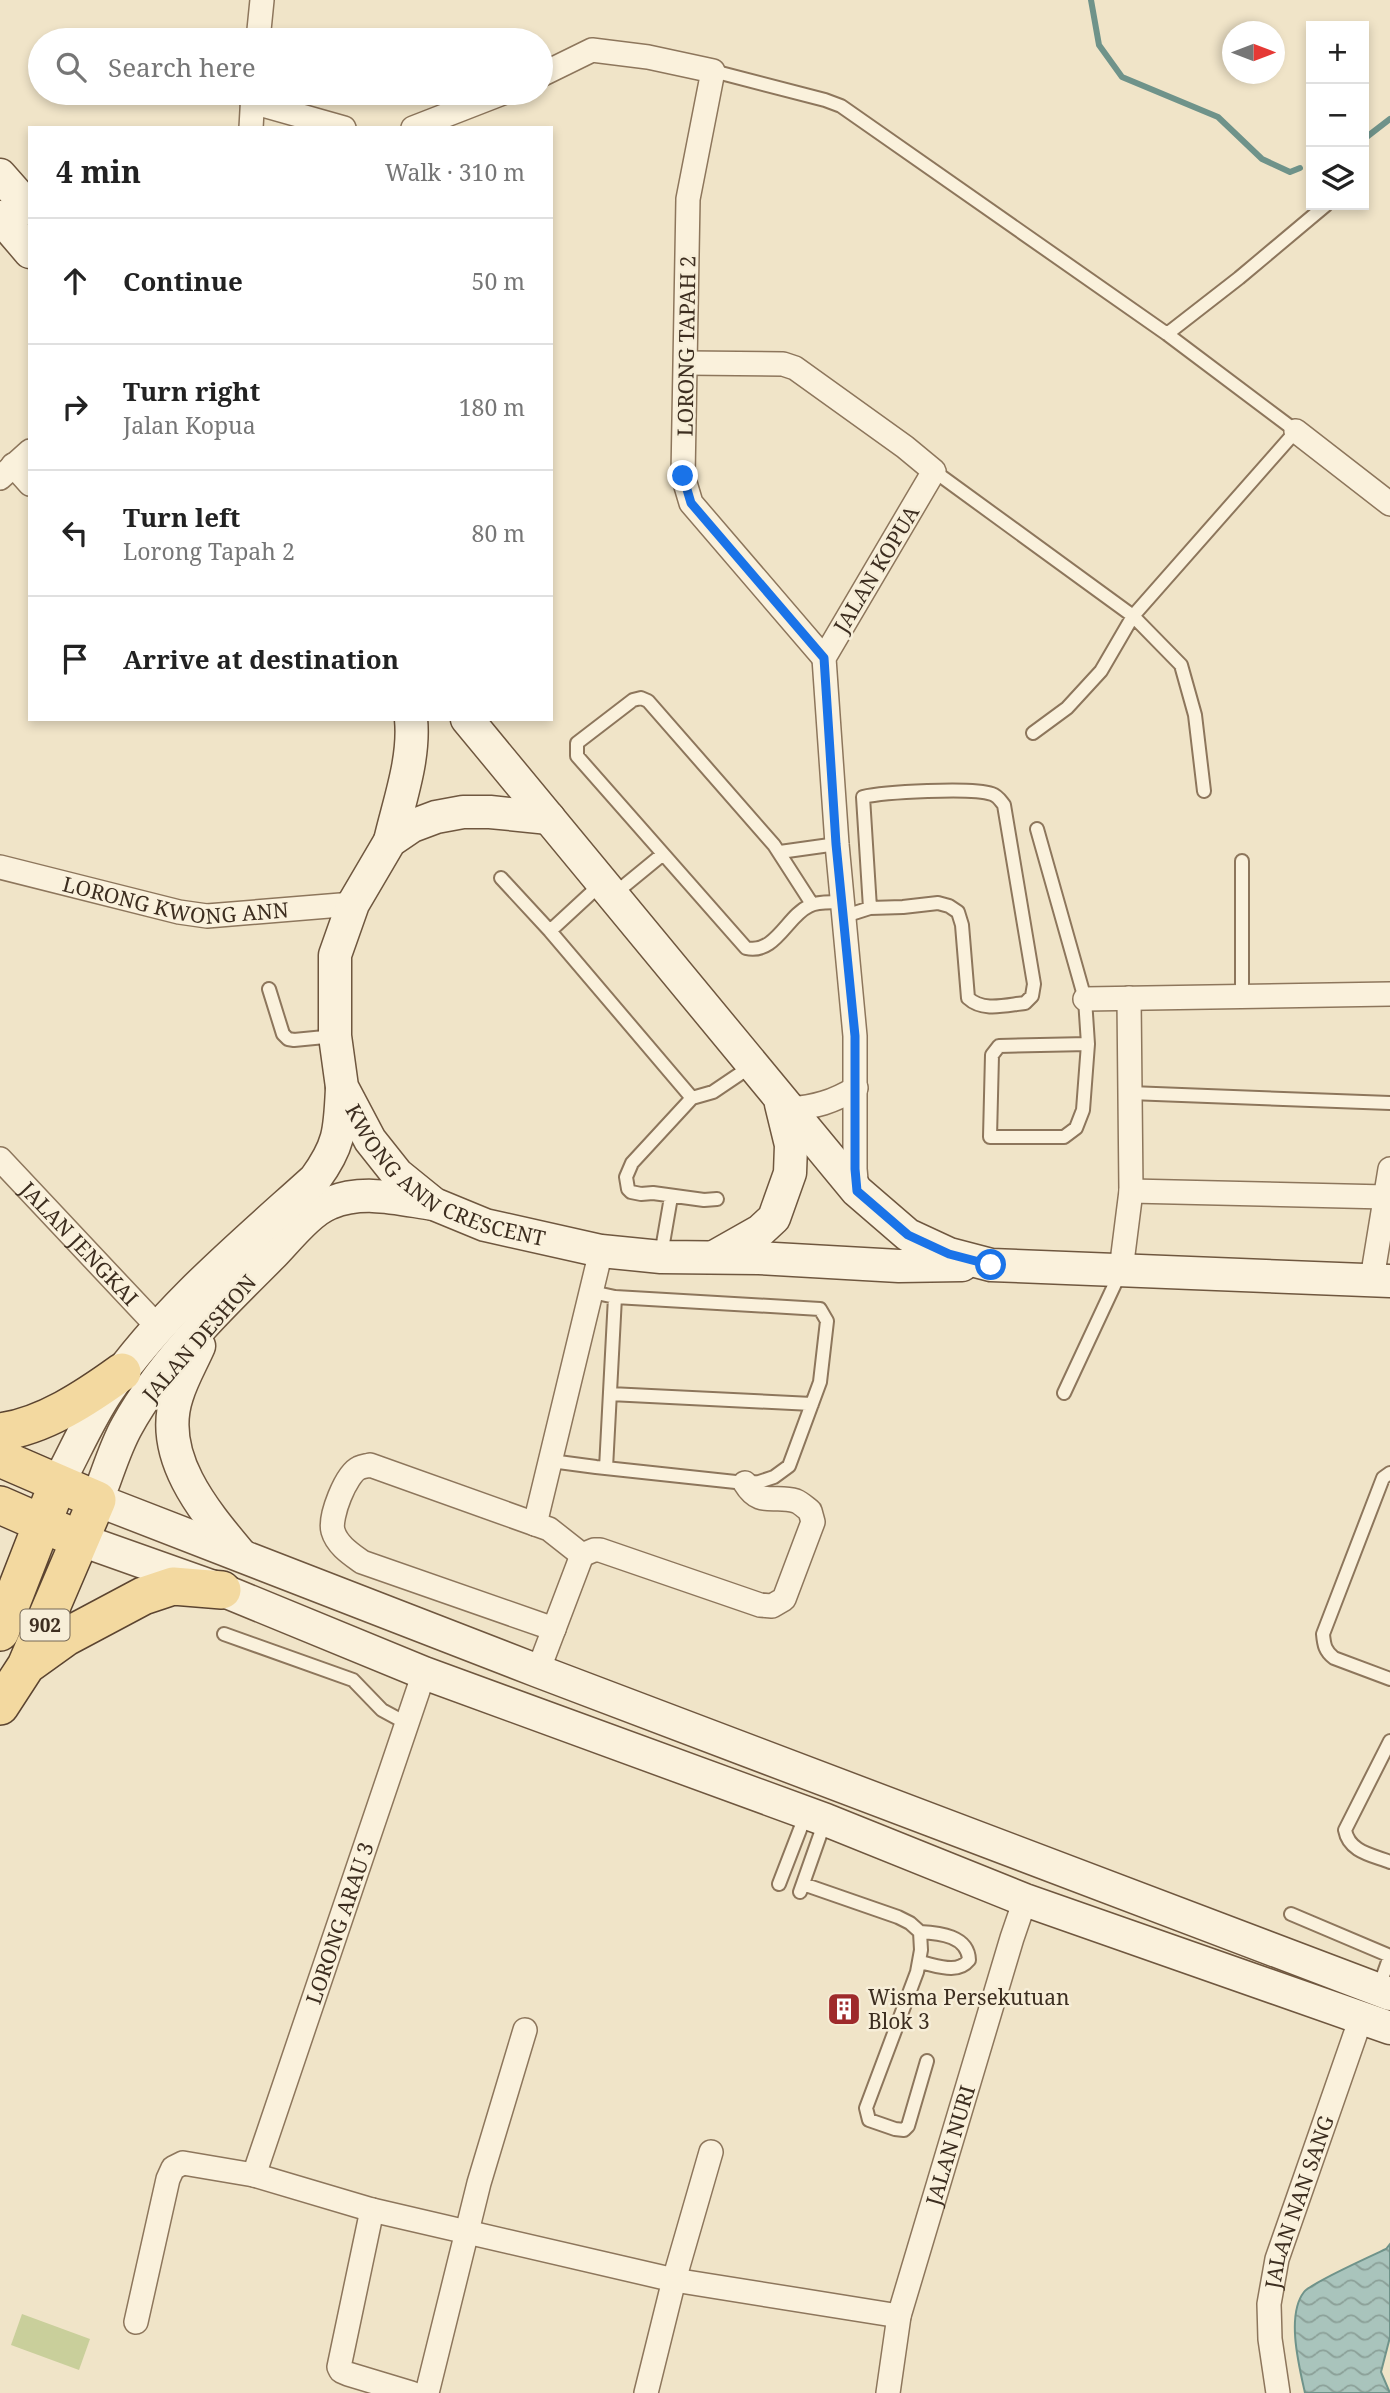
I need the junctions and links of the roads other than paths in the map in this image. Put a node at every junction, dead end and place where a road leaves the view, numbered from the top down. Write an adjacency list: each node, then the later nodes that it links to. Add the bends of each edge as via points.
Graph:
1 (262, 0): 2 (street)
2 (259, 28)
3 (553, 69): 4 (street, via 592,50)
4 (713, 71): 16 (lane, via 841,106); 17 (street, LORONG TAPAH 2, via 688,199)
5 (252, 105): 8 (street)
6 (276, 105): 9 (street)
7 (472, 105): 10 (street)
8 (251, 126)
9 (338, 126)
10 (418, 126)
11 (0, 175): 12 (main road)
12 (28, 207)
13 (1320, 210): 16 (lane)
14 (0, 218): 15 (main road)
15 (28, 250)
16 (1167, 334): 18 (lane)
17 (686, 363): 20 (street, via 795,368); 24 (street, LORONG TAPAH 2, via 683,476 691,503)
18 (1296, 431): 22 (street); 23 (lane)
19 (14, 465): 21 (street)
20 (934, 471): 23 (lane); 24 (street, JALAN KOPUA)
21 (28, 482)
22 (1390, 504)
23 (1133, 616): 27 (lane, via 1101,671 1067,708); 28 (lane, via 1181,665 1195,716)
24 (824, 658): 32 (street, JALAN KOPUA)
25 (411, 721): 31 (main road, via 406,774)
26 (469, 721): 29 (main road)
27 (1033, 733)
28 (1204, 791)
29 (549, 818): 31 (main road, KWONG ANN CRESCENT, via 463,813 412,826); 38 (main road)
30 (1037, 829): 48 (lane)
31 (390, 841): 39 (main road, KWONG ANN CRESCENT)
32 (836, 844): 33 (lane); 42 (street, JALAN KOPUA)
33 (780, 852): 34 (lane, via 656,708 641,698 633,699 577,743 577,756); 40 (lane)
34 (663, 854): 38 (lane); 40 (lane, via 746,948 769,943)
35 (1242, 861): 46 (lane)
36 (0, 867): 39 (street, LORONG KWONG ANN, via 207,916)
37 (501, 877): 43 (lane)
38 (608, 889): 43 (lane); 51 (main road)
39 (353, 904): 49 (main road, KWONG ANN CRESCENT, via 335,955)
40 (812, 904): 42 (lane)
41 (870, 908): 41 (lane, via 863,797 963,790 997,796 1004,805 1034,984 1032,996 1025,1003 993,1007 968,998 962,925 958,912 949,906); 42 (lane)
42 (843, 909): 53 (street, JALAN KOPUA)
43 (550, 930): 55 (lane)
44 (269, 989): 49 (lane, via 288,1039)
45 (1390, 994): 46 (street)
46 (1242, 996): 47 (street)
47 (1129, 998): 48 (street); 54 (street)
48 (1085, 999): 50 (lane)
49 (335, 1036): 52 (main road, KWONG ANN CRESCENT)
50 (1088, 1044): 50 (lane, via 1083,1110 1076,1128 1064,1137 990,1136 992,1055 999,1046)
51 (753, 1065): 55 (lane, via 713,1092); 56 (main road)
52 (342, 1087): 64 (main road, KWONG ANN CRESCENT, via 370,1140 397,1174); 74 (main road, JALAN DESHON, via 340,1132 315,1179)
53 (856, 1088): 56 (street, via 816,1107); 60 (street, JALAN KOPUA)
54 (1130, 1093): 57 (lane); 61 (street)
55 (692, 1098): 62 (lane, via 632,1163 626,1177 631,1192)
56 (784, 1103): 60 (main road); 67 (main road, via 790,1173 778,1210 760,1231)
57 (1390, 1103)
58 (0, 1159): 74 (street, JALAN JENGKAI)
59 (1388, 1186): 61 (street); 70 (street)
60 (857, 1191): 68 (main road, via 908,1235 949,1254)
61 (1131, 1191): 69 (street)
62 (671, 1197): 63 (lane); 66 (lane)
63 (717, 1199)
64 (434, 1204): 65 (main road, KWONG ANN CRESCENT, via 485,1225); 73 (main road, JALAN DESHON, via 377,1195 327,1203)
65 (601, 1251): 66 (main road, KWONG ANN CRESCENT); 71 (street)
66 (661, 1256): 67 (main road, KWONG ANN CRESCENT)
67 (710, 1259): 68 (main road, KWONG ANN CRESCENT)
68 (991, 1265): 69 (main road)
69 (1121, 1270): 70 (main road); 76 (lane)
70 (1381, 1280)
71 (592, 1292): 72 (lane); 81 (street)
72 (615, 1297): 77 (lane); 78 (lane, via 820,1309 827,1321 820,1382)
73 (215, 1313): 86 (main road, JALAN DESHON, via 159,1377 126,1427); 91 (main road, via 177,1396 172,1422 184,1477)
74 (158, 1327): 75 (main road, JALAN DESHON)
75 (122, 1372): 79 (main road, via 71,1406 16,1430); 84 (main road, JALAN DESHON)
76 (1064, 1393)
77 (610, 1394): 78 (lane); 82 (lane)
78 (812, 1404): 85 (lane, via 789,1466 774,1477)
79 (0, 1432)
80 (0, 1458): 84 (main road)
81 (551, 1461): 82 (lane); 88 (street)
82 (606, 1468): 85 (lane)
83 (1390, 1473): 100 (lane, via 1384,1478 1323,1634 1328,1654)
84 (58, 1483): 86 (main road); 89 (main road, JALAN DESHON / 902)
85 (745, 1483): 92 (street, via 761,1498 796,1501 810,1511 813,1522 785,1599 772,1606 600,1550)
86 (97, 1500): 90 (main road, JALAN DESHON / 902); 91 (main road)
87 (0, 1505): 89 (main road)
88 (535, 1524): 92 (street, via 549,1529); 94 (street, via 370,1465 358,1468 346,1481 332,1518 342,1547 362,1562)
89 (42, 1525): 90 (main road); 95 (main road, JALAN DESHON / 902)
90 (81, 1540): 93 (main road); 97 (main road, JALAN DESHON / 902)
91 (241, 1555): 98 (main road)
92 (582, 1555): 94 (street)
93 (222, 1590): 97 (main road, via 173,1586 143,1596 66,1637); 99 (main road)
94 (554, 1629): 98 (street)
95 (0, 1632)
96 (224, 1634): 102 (lane, via 353,1679 382,1710)
97 (26, 1665): 101 (main road, JALAN DESHON / 902)
98 (538, 1671): 112 (main road)
99 (424, 1673): 102 (street, LORONG ARAU 3); 104 (main road)
100 (1390, 1679)
101 (0, 1706)
102 (406, 1723): 117 (street, LORONG ARAU 3)
103 (1390, 1741): 105 (lane, via 1345,1830 1356,1849)
104 (816, 1817): 106 (lane); 107 (main road); 109 (lane, via 802,1888 898,1917)
105 (1390, 1862)
106 (779, 1884)
107 (1025, 1900): 113 (main road); 121 (street, JALAN NURI)
108 (1291, 1914): 110 (lane)
109 (920, 1932): 111 (lane); 111 (lane, via 961,1942 969,1950 970,1960 957,1969)
110 (1390, 1956): 112 (lane)
111 (919, 1962): 115 (lane, via 866,2108 869,2120 895,2129 908,2126)
112 (1384, 1992)
113 (1376, 2023): 127 (street, JALAN NAN SANG, via 1277,2259 1269,2304)
114 (525, 2030): 119 (street)
115 (927, 2061)
116 (711, 2152): 120 (street)
117 (254, 2175): 118 (street); 122 (street, via 183,2163 173,2168)
118 (372, 2210): 119 (street); 123 (street, via 339,2367 348,2374)
119 (466, 2233): 120 (street); 124 (street)
120 (674, 2280): 121 (street); 125 (street)
121 (899, 2316): 126 (street, JALAN NURI)
122 (136, 2322)
123 (411, 2393)
124 (424, 2393)
125 (646, 2393)
126 (888, 2393)
127 (1278, 2393)

